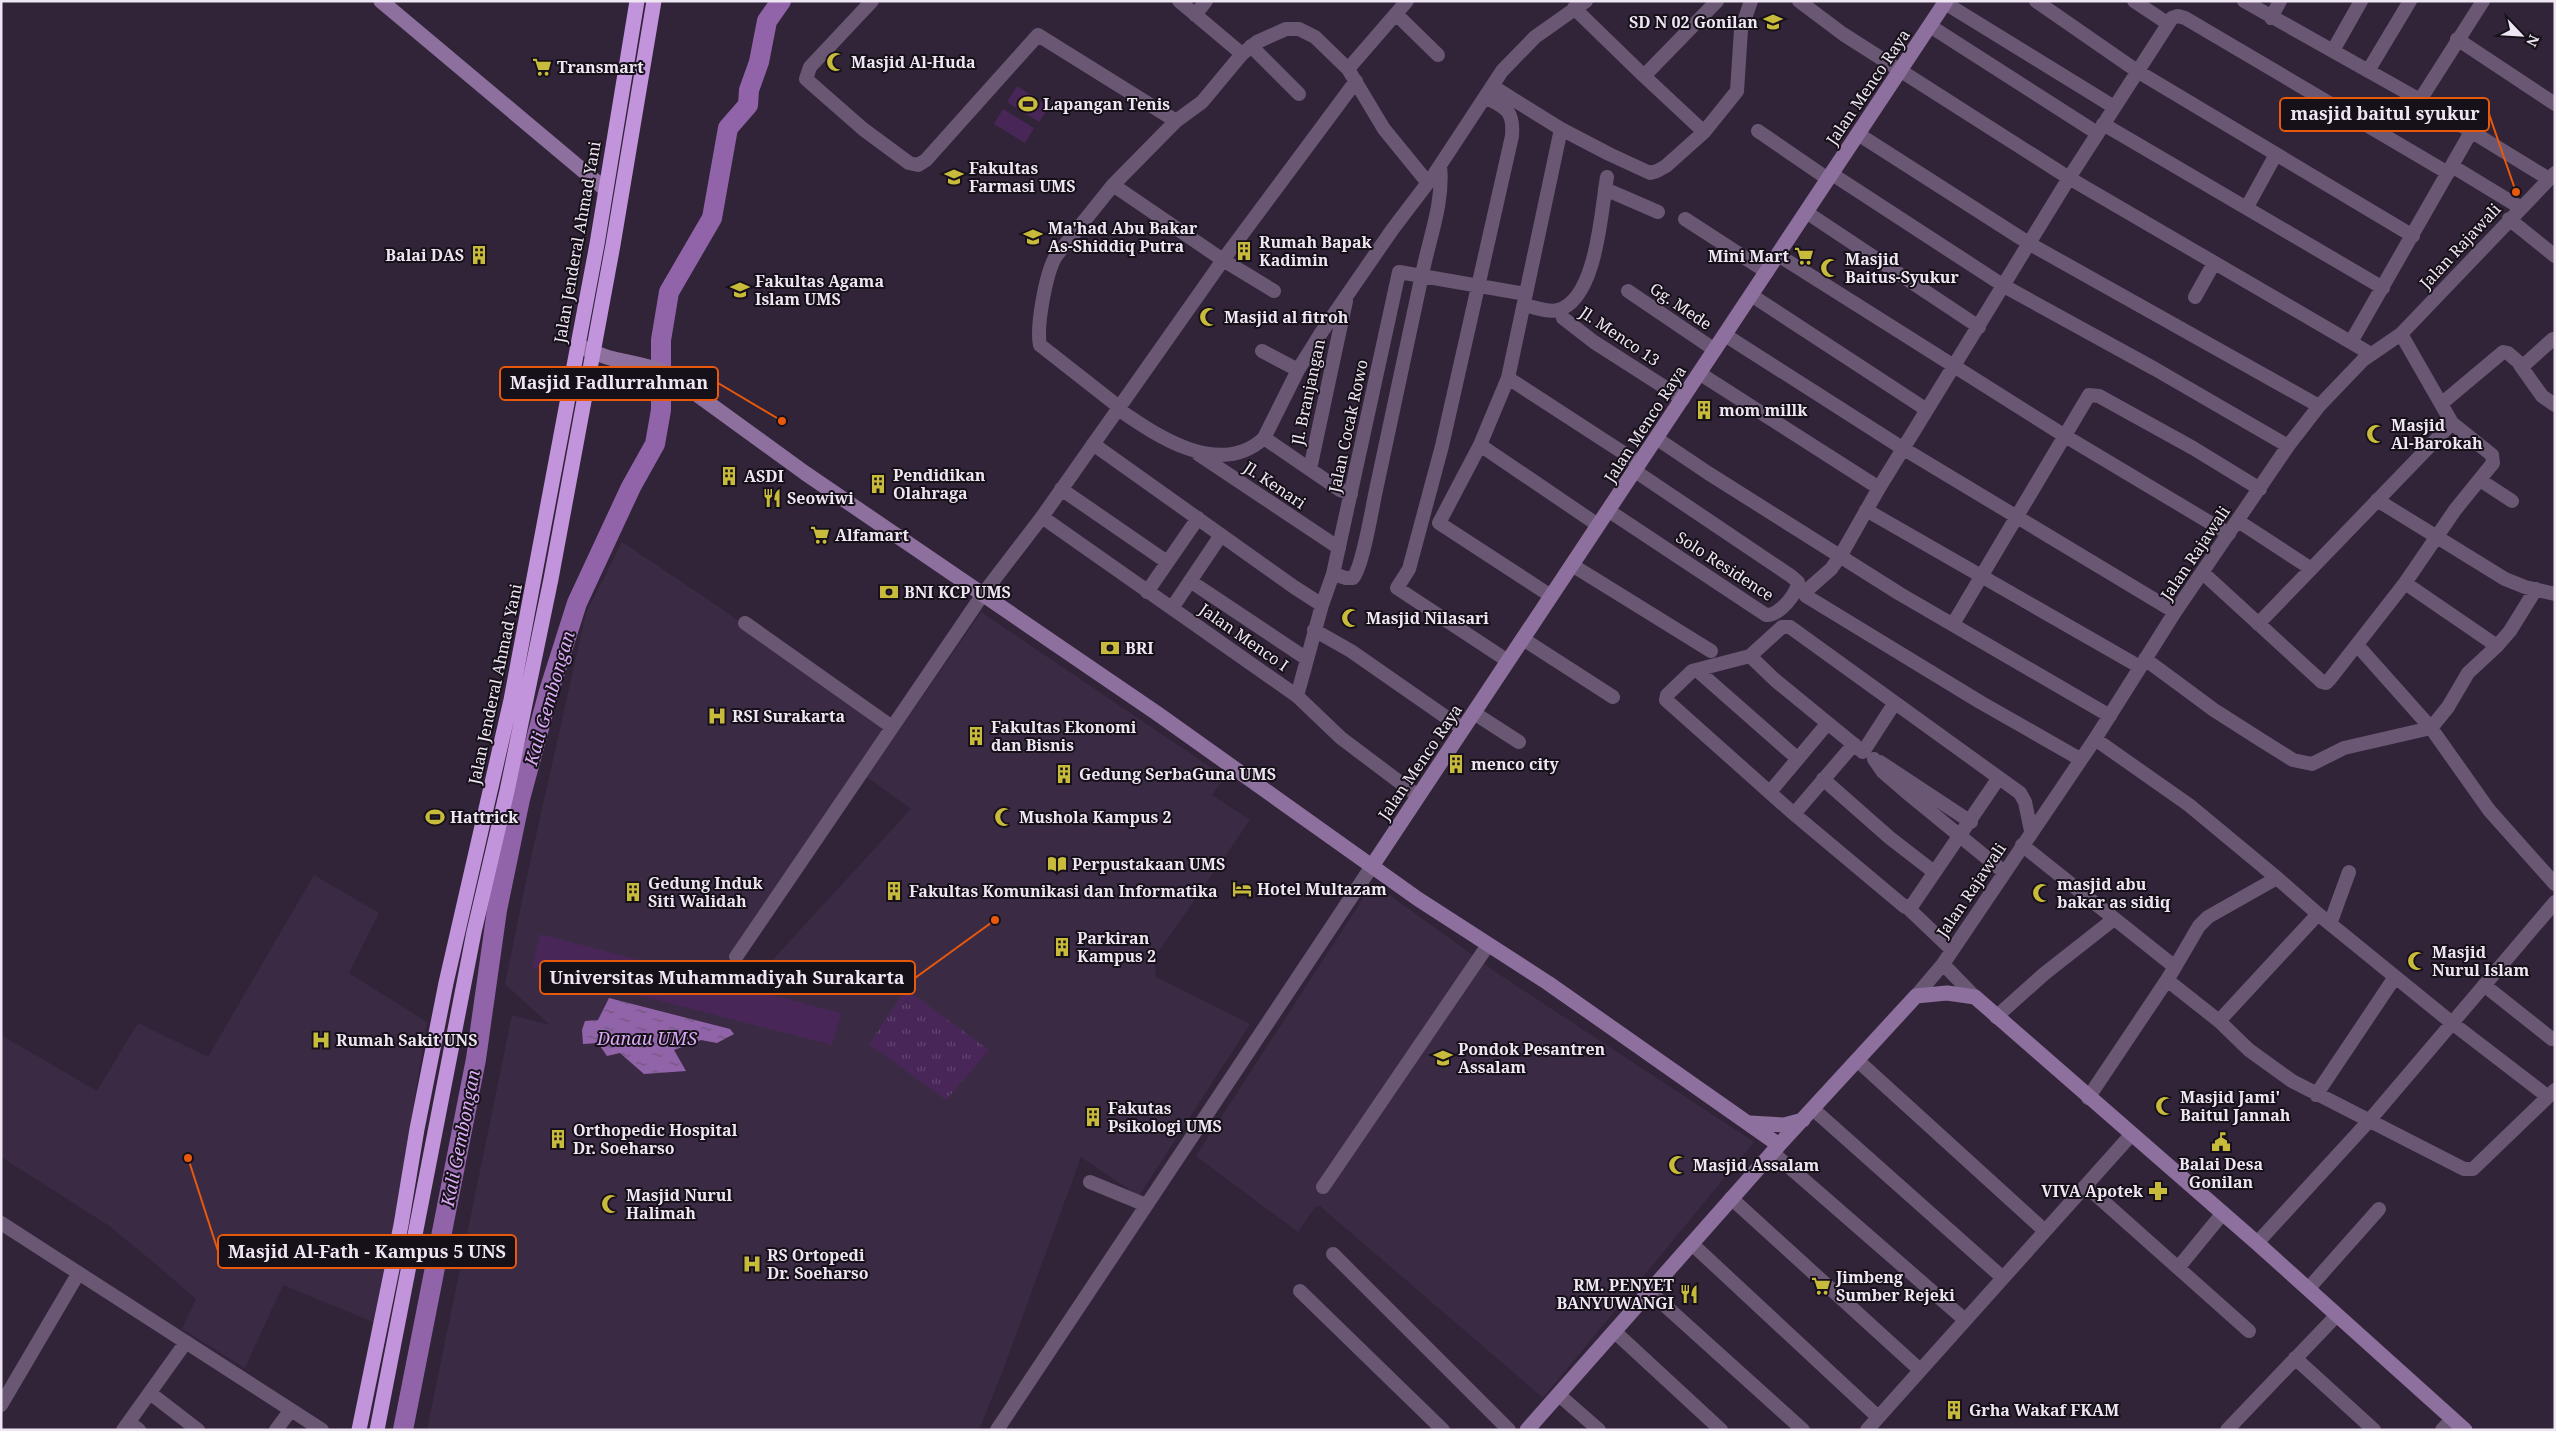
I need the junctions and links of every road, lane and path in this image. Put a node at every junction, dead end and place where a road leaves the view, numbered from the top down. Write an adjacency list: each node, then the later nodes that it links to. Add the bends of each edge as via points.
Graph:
1 (380, 1): 54 (street)
2 (637, 1): 54 (highway, Jalan Jenderal Ahmad Yani)
3 (654, 1): 86 (highway, Jalan Jenderal Ahmad Yani)
4 (872, 1): 39 (street, via 810,67 806,79 863,129 910,163 918,165 926,160 1038,35)
5 (1179, 1): 21 (street)
6 (1206, 1): 21 (street)
7 (1407, 1): 20 (street)
8 (1717, 1): 33 (street)
9 (1751, 1): 43 (street, via 1741,30 1737,91)
10 (1799, 1): 29 (street)
11 (2036, 1): 30 (street)
12 (2134, 1): 23 (street)
13 (2244, 1): 22 (street)
14 (2280, 1): 22 (street)
15 (2361, 1): 26 (street)
16 (2410, 1): 31 (street)
17 (2483, 1): 25 (street)
18 (1946, 2): 24 (street, Jalan Menco Raya); 38 (street)
19 (1582, 3): 33 (street); 34 (street, via 1526,46)
20 (1396, 14): 28 (street); 32 (street)
21 (1195, 15): 27 (street)
22 (2271, 18): 31 (street)
23 (2167, 24): 30 (street); 48 (street, via 2178,16 2185,18)
24 (1930, 26): 29 (street, Jalan Menco Raya); 41 (street)
25 (2457, 39): 36 (street); 37 (street)
26 (2335, 46)
27 (1246, 50): 32 (street, via 1280,31 1299,29 1315,36); 35 (street); 39 (street, via 1202,102)
28 (1438, 55)
29 (1900, 70): 45 (street, Jalan Menco Raya); 51 (street)
30 (2137, 71): 38 (street); 46 (street)
31 (2368, 71): 36 (street)
32 (1352, 75): 52 (street, via 1391,139); 65 (street)
33 (1644, 76): 43 (street)
34 (1488, 92): 40 (street); 47 (street); 69 (street, via 1506,109 1513,122)
35 (1299, 94)
36 (2420, 100): 44 (street)
37 (2555, 104)
38 (2114, 107): 41 (street)
39 (1176, 121): 53 (street)
40 (1561, 129): 43 (street, via 1650,173 1666,166); 77 (street)
41 (2100, 129): 51 (street); 55 (street)
42 (1758, 131): 49 (street)
43 (1704, 132)
44 (2471, 132): 48 (street); 50 (street)
45 (1858, 134): 49 (street, Jalan Menco Raya); 62 (street)
46 (2275, 156): 55 (street); 61 (street)
47 (1440, 166): 52 (street); 68 (street, via 1440,191)
48 (2450, 170): 56 (street); 61 (street)
49 (1830, 176): 58 (street, Jalan Menco Raya); 70 (street)
50 (2552, 176): 56 (street, Jalan Rajawali)
51 (2069, 178): 62 (street); 66 (street)
52 (1428, 183): 74 (street)
53 (1113, 185): 65 (street); 100 (street, via 1052,262 1046,282 1039,339 1045,350)
54 (605, 189): 84 (highway, Jalan Jenderal Ahmad Yani)
55 (2247, 207): 71 (street)
56 (2521, 208): 60 (street, Jalan Rajawali)
57 (1658, 212): 77 (street, via 1606,183 1593,260 1585,285 1568,305 1556,311)
58 (1806, 212): 63 (street, Jalan Menco Raya); 79 (street)
59 (1685, 219): 67 (street)
60 (2509, 219): 64 (street); 80 (street, Jalan Rajawali)
61 (2413, 236): 71 (street)
62 (2030, 244): 70 (street); 99 (street)
63 (1778, 256): 67 (street, Jalan Menco Raya); 90 (street)
64 (2555, 256)
65 (1223, 260): 72 (street); 100 (street)
66 (2214, 263): 76 (street); 83 (street)
67 (1767, 272): 75 (street, Jalan Menco Raya)
68 (1421, 276): 69 (street); 94 (street, Jalan Cocak Rowo, via 1399,272); 95 (street)
69 (1477, 286): 77 (street); 158 (street, via 1442,446 1409,569 1397,588)
70 (2004, 286): 79 (street); 108 (street)
71 (2383, 288): 83 (street)
72 (1274, 291)
73 (1628, 291): 85 (street, Gg. Mede)
74 (1347, 294): 91 (street); 112 (street, Jl. Branjangan)
75 (1751, 295): 81 (street, Jalan Menco Raya); 101 (street)
76 (2195, 297)
77 (1525, 300): 93 (street)
78 (1562, 318): 96 (street, Jl. Menco 13)
79 (1979, 327): 90 (street)
80 (2401, 334): 88 (street, Jalan Rajawali); 97 (street)
81 (1725, 335): 85 (street, Jalan Menco Raya); 109 (street)
82 (2553, 339): 89 (street, via 2526,365)
83 (2351, 342): 88 (street)
84 (577, 345): 86 (street); 217 (highway, Jalan Jenderal Ahmad Yani, via 512,700 458,929)
85 (1715, 350): 92 (street, Jalan Menco Raya)
86 (592, 351): 142 (street, via 614,359 629,371 674,383 681,392 692,391 805,473); 218 (highway, Jalan Jenderal Ahmad Yani, via 526,706 474,932)
87 (1262, 351): 91 (street)
88 (2371, 354): 99 (street, Jalan Rajawali)
89 (2520, 365): 97 (street, via 2508,353 2502,352); 98 (street, via 2542,396)
90 (1955, 366): 101 (street); 103 (street)
91 (1298, 370): 104 (street)
92 (1699, 373): 96 (street, Jalan Menco Raya); 114 (street)
93 (1508, 378): 107 (street); 111 (street)
94 (1374, 392): 95 (street); 117 (street, Jalan Cocak Rowo)
95 (1396, 397): 136 (street, via 1359,566 1355,576)
96 (1683, 399): 105 (street, Jalan Menco Raya)
97 (2441, 404): 102 (street)
98 (2555, 405)
99 (2319, 406): 108 (street, Jalan Rajawali)
100 (1119, 408): 106 (street); 110 (street, via 1150,430)
101 (1927, 410): 109 (street)
102 (2452, 423): 113 (street, via 2492,455 2493,464); 118 (street)
103 (2065, 436): 116 (street, via 2084,400 2089,396 2099,396); 123 (street); 127 (street)
104 (1264, 438): 110 (street, via 1235,454 1215,455); 112 (street)
105 (1656, 438): 111 (street, Jalan Menco Raya); 131 (street)
106 (1093, 444): 115 (street); 124 (street)
107 (1480, 445): 126 (street); 144 (street, via 1439,524)
108 (2288, 446): 116 (street, Jalan Rajawali)
109 (1904, 449): 114 (street); 123 (street)
110 (1191, 450): 130 (street, Jl. Kenari)
111 (1637, 467): 121 (street, Jalan Menco Raya); 121 (street, Solo Residence, via 1791,576 1798,582 1797,588 1778,612 1766,616)
112 (1310, 469): 117 (street)
113 (2480, 480): 119 (street); 129 (street)
114 (1879, 488): 120 (street)
115 (1061, 489): 122 (street); 132 (street)
116 (2260, 489): 125 (street, Jalan Rajawali)
117 (1351, 494): 130 (street, Jalan Cocak Rowo)
118 (2377, 500): 129 (street); 134 (street)
119 (2512, 501)
120 (1866, 510): 131 (street); 137 (street)
121 (1609, 511): 126 (street, Jalan Menco Raya)
122 (1042, 517): 141 (street, Jalan Menco I); 142 (street)
123 (2017, 517): 137 (street); 147 (street)
124 (1198, 518): 128 (street); 132 (street)
125 (2238, 521): 127 (street, Jalan Rajawali); 134 (street)
126 (1598, 525): 133 (street, Jalan Menco Raya)
127 (2229, 534): 135 (street, Jalan Rajawali)
128 (1221, 535): 138 (street); 145 (street)
129 (2435, 538): 139 (street); 140 (street, via 2505,579)
130 (1339, 548): 136 (street, Jalan Cocak Rowo)
131 (1841, 555): 149 (street); 174 (street, via 1827,573 1806,591 1806,596)
132 (1167, 562): 141 (street)
133 (1572, 565): 144 (street, Jalan Menco Raya); 155 (street)
134 (2310, 568): 150 (street)
135 (2203, 573): 147 (street, Jalan Rajawali); 150 (street)
136 (1340, 576): 145 (street)
137 (1982, 576): 149 (street); 159 (street)
138 (1190, 581): 146 (street); 157 (street)
139 (2405, 583): 153 (street); 154 (street)
140 (2536, 589): 143 (street); 154 (street)
141 (1147, 592): 146 (street, Jalan Menco I)
142 (983, 594): 167 (street); 184 (street)
143 (2555, 594)
144 (1551, 596): 152 (street, Jalan Menco Raya)
145 (1322, 604): 151 (street)
146 (1172, 608): 161 (street, Jalan Menco I)
147 (2176, 612): 159 (street, Jalan Rajawali)
148 (745, 623): 167 (street)
149 (1953, 624): 165 (street)
150 (2258, 624): 153 (street, via 2324,683)
151 (1314, 630): 157 (street); 169 (street, via 1352,651)
152 (1523, 638): 158 (street, Jalan Menco Raya); 162 (street)
153 (2358, 646): 168 (street)
154 (2497, 646): 168 (street, via 2468,673 2448,707)
155 (1711, 652)
156 (1750, 656): 160 (street); 163 (street, via 1785,625); 166 (street)
157 (1307, 659): 161 (street)
158 (1508, 661): 164 (street, Jalan Menco Raya)
159 (2142, 663): 165 (street, Jalan Rajawali); 168 (street, via 2303,764 2320,761 2344,748)
160 (1698, 671): 173 (street); 177 (street, via 1689,673 1666,700)
161 (1298, 696): 178 (street, Jalan Menco I, via 1341,738)
162 (1613, 697)
163 (1894, 704): 172 (street); 176 (street)
164 (1474, 713): 169 (street, Jalan Menco Raya); 171 (street)
165 (2110, 716): 170 (street, Jalan Rajawali)
166 (1827, 724): 172 (street); 173 (street)
167 (892, 727): 197 (street)
168 (2430, 728): 189 (street, via 2489,810)
169 (1462, 730): 178 (street, Jalan Menco Raya)
170 (2095, 739): 174 (street, Jalan Rajawali); 188 (street, via 2189,805)
171 (1519, 742)
172 (1864, 752): 175 (street); 180 (street); 182 (street)
173 (1798, 759): 177 (street)
174 (2080, 759): 181 (street, Jalan Rajawali)
175 (1823, 779): 179 (street); 185 (street)
176 (1998, 779): 180 (street); 181 (street, via 2020,794 2025,802)
177 (1770, 792): 179 (street)
178 (1418, 796): 184 (street, Jalan Menco Raya)
179 (1794, 814): 191 (street, via 1842,852 1897,903)
180 (1971, 822): 182 (street)
181 (2031, 831): 183 (street, Jalan Rajawali)
182 (1960, 838): 185 (street); 186 (street)
183 (2022, 845): 186 (street, Jalan Rajawali); 193 (street)
184 (1372, 866): 195 (street); 225 (street)
185 (1934, 872): 191 (street)
186 (2004, 872): 196 (street, Jalan Rajawali)
187 (2349, 872): 194 (street)
188 (2277, 878): 192 (street); 199 (street, via 2208,917)
189 (2555, 884)
190 (2555, 902): 202 (street)
191 (1908, 908): 196 (street)
192 (2318, 914): 194 (street); 206 (street)
193 (2114, 919): 199 (street); 205 (street)
194 (2330, 924): 200 (street)
195 (1488, 945): 216 (street, via 1548,983); 223 (street)
196 (1952, 950): 198 (street, Jalan Rajawali)
197 (736, 957)
198 (1943, 964): 203 (street, Jalan Rajawali); 204 (street)
199 (2174, 967): 201 (street)
200 (2395, 977): 207 (street); 211 (street)
201 (2167, 980): 206 (street); 212 (street)
202 (2484, 985): 207 (street); 208 (street)
203 (1916, 996): 204 (street, via 1947,994); 209 (street)
204 (1975, 997): 205 (street)
205 (1996, 1017): 212 (street)
206 (2219, 1021): 211 (street, via 2279,1073)
207 (2452, 1023): 210 (street); 215 (street)
208 (2552, 1039)
209 (1857, 1060): 213 (street); 229 (street)
210 (2551, 1093): 215 (street, via 2470,1170)
211 (2316, 1094): 215 (street)
212 (2088, 1098): 219 (street)
213 (1813, 1109): 214 (street); 235 (street)
214 (1803, 1120): 216 (street, via 1784,1125); 220 (street)
215 (2368, 1122): 230 (street)
216 (1748, 1123): 220 (street)
217 (417, 1128): 218 (highway); 256 (highway, Jalan Jenderal Ahmad Yani, via 401,1225)
218 (434, 1131): 257 (highway, Jalan Jenderal Ahmad Yani)
219 (2131, 1135): 222 (street); 227 (street)
220 (1776, 1148): 224 (street); 240 (street)
221 (1090, 1182): 225 (street)
222 (2086, 1186): 229 (street); 233 (street)
223 (1323, 1187)
224 (1731, 1198): 231 (street); 245 (street)
225 (1146, 1205): 258 (street)
226 (2379, 1209): 236 (street)
227 (2223, 1213): 230 (street); 233 (street)
228 (1, 1223): 234 (street)
229 (2045, 1231): 235 (street)
230 (2257, 1243): 236 (street)
231 (1692, 1244): 238 (street); 250 (street)
232 (1333, 1254): 260 (street)
233 (2178, 1268): 241 (street)
234 (78, 1274): 243 (street); 248 (street)
235 (2003, 1278): 240 (street)
236 (2308, 1289): 239 (street)
237 (1300, 1291): 259 (street)
238 (1650, 1292): 242 (street); 264 (street)
239 (2337, 1315): 244 (street); 251 (street)
240 (1965, 1320): 245 (street)
241 (2249, 1331)
242 (1615, 1332): 247 (street); 263 (street)
243 (186, 1342): 246 (street); 249 (street)
244 (2296, 1358): 266 (street); 267 (street)
245 (1920, 1370): 250 (street)
246 (150, 1393): 252 (street); 253 (street)
247 (1559, 1395): 261 (street); 262 (street)
248 (3, 1397)
249 (290, 1411): 254 (street); 255 (street)
250 (1878, 1417): 265 (street)
251 (2447, 1424): 268 (street)
252 (130, 1427)
253 (198, 1430)
254 (276, 1430)
255 (322, 1430)
256 (359, 1430)
257 (377, 1430)
258 (997, 1430)
259 (1443, 1430)
260 (1509, 1430)
261 (1527, 1430)
262 (1599, 1430)
263 (1721, 1430)
264 (1803, 1430)
265 (1867, 1430)
266 (2227, 1430)
267 (2374, 1430)
268 (2465, 1430)

